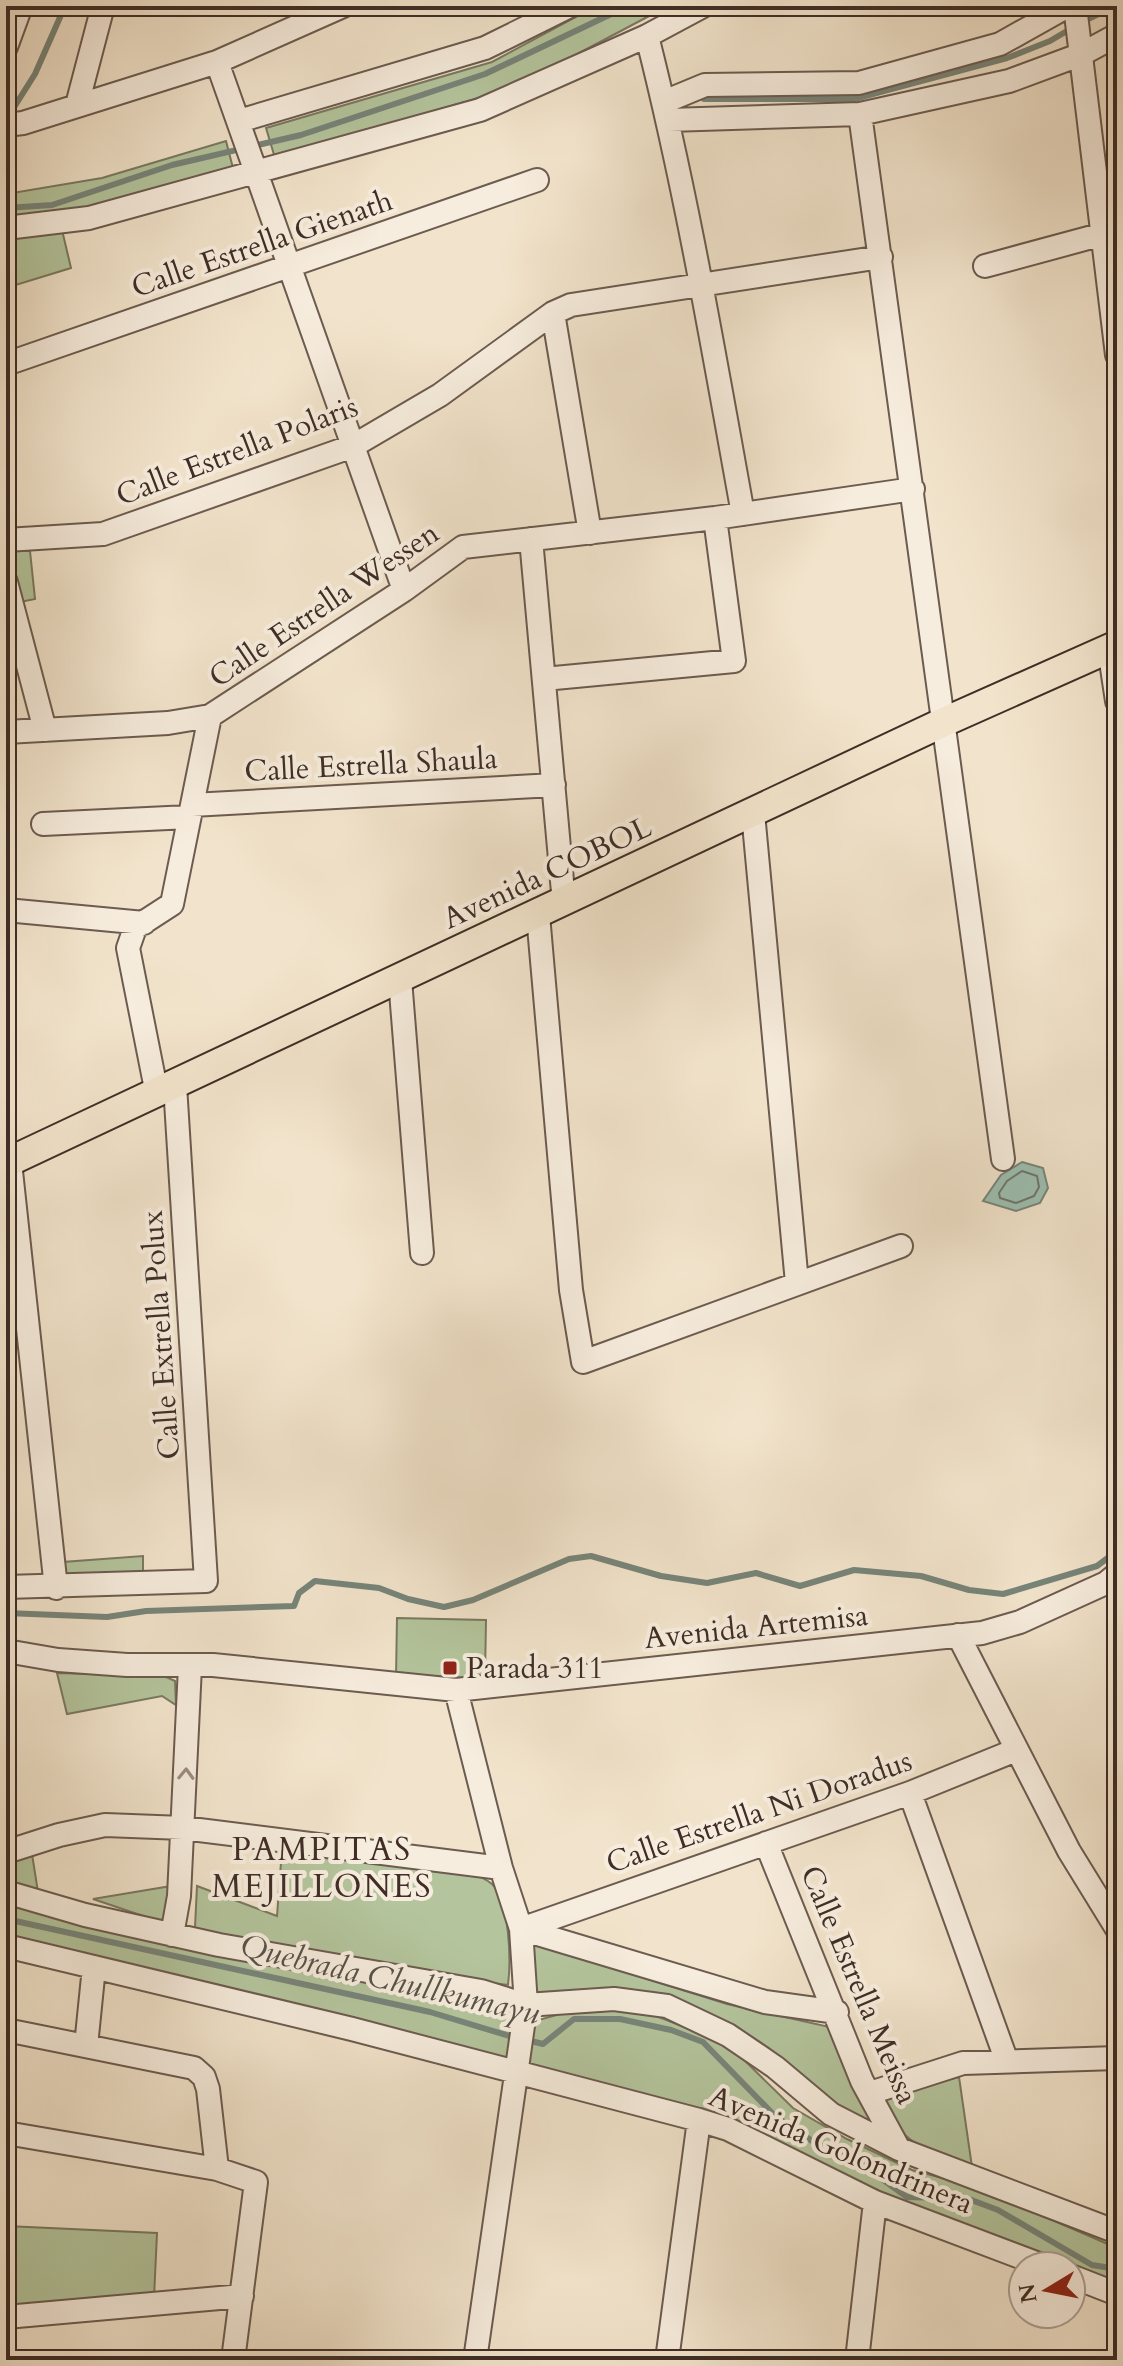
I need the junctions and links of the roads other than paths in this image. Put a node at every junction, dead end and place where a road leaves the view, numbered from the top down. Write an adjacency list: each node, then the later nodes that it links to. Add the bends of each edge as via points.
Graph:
1 (21, 6): 10 (street)
2 (103, 6): 13 (street)
3 (343, 6): 12 (street)
4 (570, 6): 17 (street, via 485,48)
5 (703, 6): 9 (street)
6 (1068, 6): 14 (street, via 1000,44 859,83 705,85)
7 (1075, 6): 11 (street)
8 (1117, 35): 11 (street)
9 (647, 36): 14 (street); 17 (street, via 480,110)
10 (6, 47)
11 (1082, 54): 15 (street, via 1009,81); 19 (street)
12 (217, 62): 13 (street); 17 (street)
13 (77, 105): 16 (street)
14 (666, 111): 15 (street); 24 (street)
15 (860, 114): 21 (street)
16 (6, 125)
17 (248, 147): 20 (street, via 89,218); 22 (street)
18 (537, 180): 22 (street, Calle Estrella Gienath)
19 (1107, 222): 23 (street); 26 (street)
20 (6, 228)
21 (881, 257): 24 (street, Calle Estrella Polaris); 29 (street)
22 (289, 266): 27 (street, Calle Estrella Gienath); 28 (street)
23 (985, 266)
24 (702, 285): 25 (street, Calle Estrella Polaris, via 571,305); 30 (street)
25 (553, 313): 28 (street, Calle Estrella Polaris, via 440,395); 32 (street)
26 (1117, 355)
27 (6, 364)
28 (353, 446): 34 (street, Calle Estrella Polaris, via 103,534); 36 (street)
29 (913, 489): 30 (street, Calle Estrella Wessen); 41 (street)
30 (743, 514): 31 (street, Calle Estrella Wessen)
31 (715, 518): 32 (street, Calle Estrella Wessen); 38 (street, via 734,661)
32 (590, 533): 33 (street, Calle Estrella Wessen)
33 (531, 539): 36 (street, Calle Estrella Wessen, via 463,547); 38 (street)
34 (6, 540)
35 (6, 582): 42 (street)
36 (404, 590): 40 (street, Calle Estrella Wessen)
37 (1113, 646): 39 (street); 41 (main road, Avenida COBOL)
38 (544, 679): 44 (street)
39 (1117, 701)
40 (210, 716): 42 (street, Calle Estrella Wessen); 45 (street)
41 (944, 722): 46 (main road, Avenida COBOL); 54 (street)
42 (45, 730): 43 (street, Calle Estrella Wessen)
43 (6, 732)
44 (554, 785): 45 (street, Calle Estrella Shaula); 48 (street)
45 (190, 811): 47 (street, Calle Estrella Shaula); 51 (street, via 172,904)
46 (753, 813): 48 (main road, Avenida COBOL); 58 (street)
47 (43, 824)
48 (564, 903): 50 (main road, Avenida COBOL)
49 (6, 910): 51 (street)
50 (538, 915): 52 (main road, Avenida COBOL); 58 (street, via 571,1290 583,1362)
51 (144, 923): 53 (street, Calle Extrella Polux, via 135,928 128,948)
52 (400, 979): 53 (main road, Avenida COBOL); 57 (street)
53 (166, 1089): 55 (main road, Avenida COBOL); 61 (street, Calle Extrella Polux, via 206,1581)
54 (1003, 1159)
55 (8, 1163): 61 (street)
56 (901, 1246): 58 (street)
57 (422, 1253)
58 (797, 1283)
59 (1117, 1574): 62 (street, Avenida Artemisa, via 1020,1622)
60 (6, 1587): 61 (street)
61 (56, 1588)
62 (958, 1635): 65 (street, Avenida Artemisa); 66 (street)
63 (6, 1651): 64 (street, Avenida Artemisa, via 72,1661)
64 (190, 1666): 65 (street, Avenida Artemisa); 68 (street, one-way to 64)
65 (456, 1690): 71 (street)
66 (1016, 1750): 67 (street, Calle Estrella Ni Doradus); 73 (street, via 1069,1851)
67 (910, 1793): 69 (street, Calle Estrella Ni Doradus); 83 (street)
68 (183, 1828): 70 (street, via 105,1825); 71 (street); 75 (street)
69 (766, 1843): 74 (street, Calle Estrella Ni Doradus); 79 (street, Calle Estrella Meissa)
70 (6, 1852)
71 (501, 1868): 74 (street)
72 (6, 1892): 75 (street, Avenida Golondrinera)
73 (1116, 1924)
74 (521, 1929): 78 (street); 79 (street, via 765,2002)
75 (172, 1935): 78 (street, Avenida Golondrinera, via 481,1991)
76 (6, 1946): 77 (street, Avenida Golondrinera)
77 (94, 1967): 81 (street); 84 (street, Avenida Golondrinera)
78 (526, 2005): 84 (street); 88 (street, Avenida Golondrinera, via 614,1999 667,2006 728,2035 831,2114)
79 (837, 2012): 85 (street, Calle Estrella Meissa)
80 (6, 2030): 81 (street)
81 (86, 2046): 89 (street, via 194,2068 204,2077)
82 (1117, 2058): 83 (street)
83 (1006, 2059): 85 (street, via 963,2063)
84 (517, 2071): 86 (street, Avenida Golondrinera); 98 (street)
85 (870, 2093): 88 (street, Calle Estrella Meissa)
86 (699, 2120): 90 (street, Avenida Golondrinera, via 728,2129); 99 (street)
87 (6, 2133): 89 (street)
88 (899, 2149): 91 (street, Avenida Golondrinera)
89 (217, 2169): 95 (street, via 256,2182)
90 (875, 2202): 92 (street, Avenida Golondrinera); 100 (street)
91 (1117, 2232)
92 (1007, 2252)
93 (1087, 2282): 94 (street)
94 (1117, 2294)
95 (242, 2296): 96 (street); 97 (street)
96 (6, 2317)
97 (233, 2360)
98 (475, 2360)
99 (667, 2360)
100 (857, 2360)

